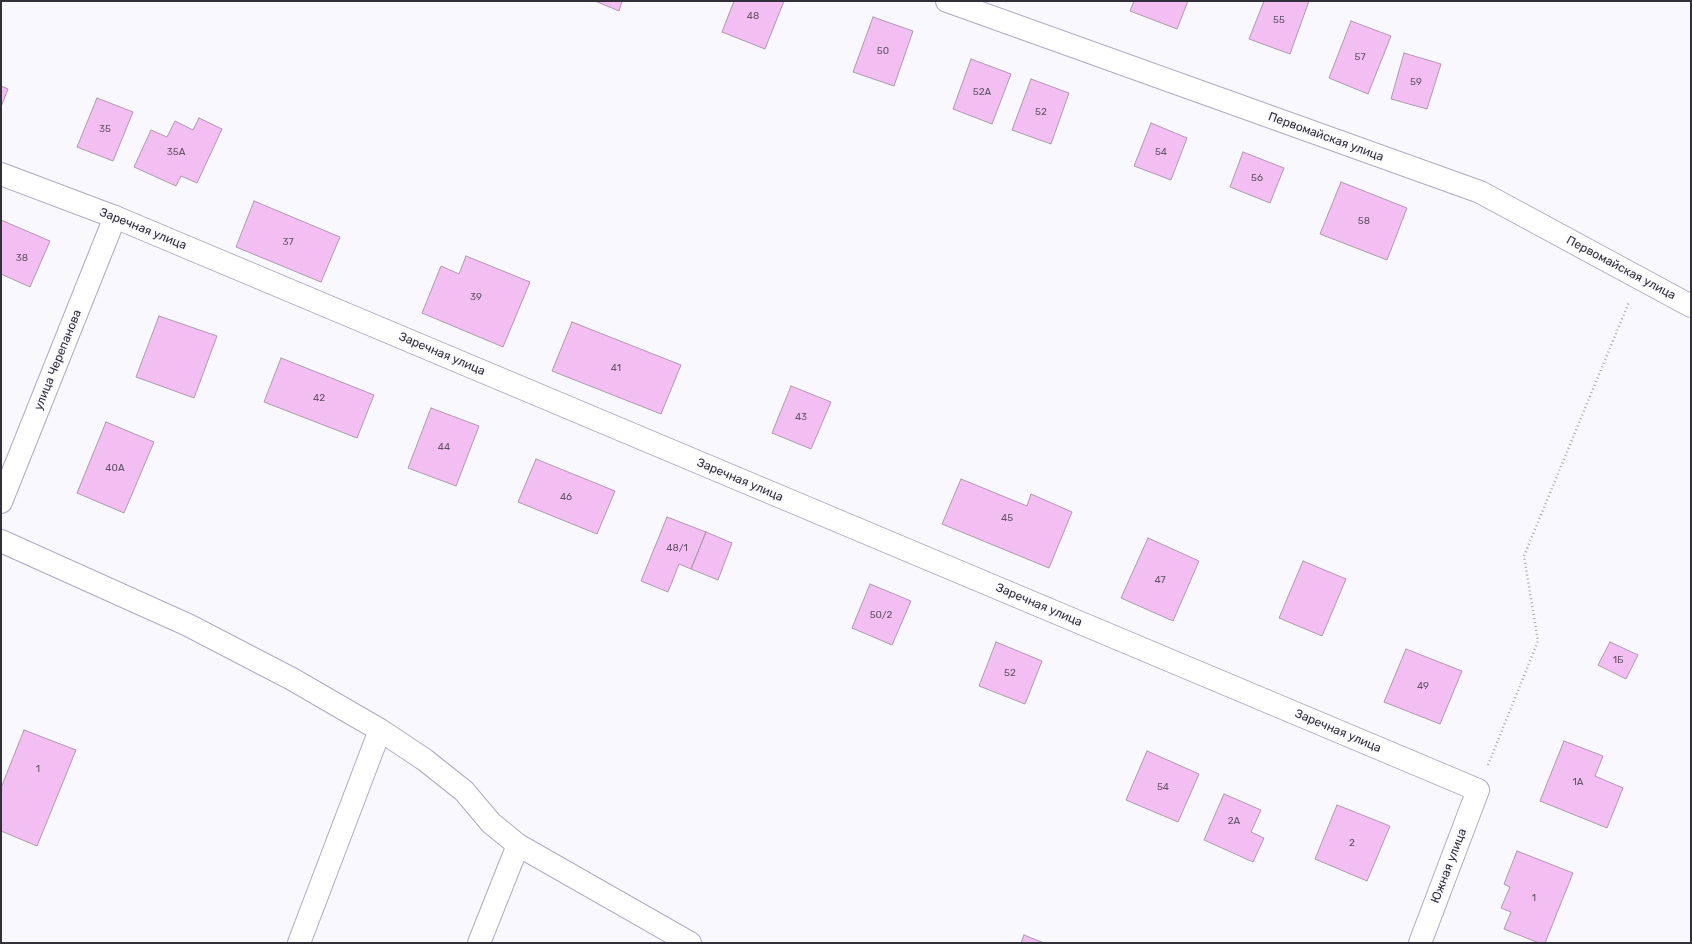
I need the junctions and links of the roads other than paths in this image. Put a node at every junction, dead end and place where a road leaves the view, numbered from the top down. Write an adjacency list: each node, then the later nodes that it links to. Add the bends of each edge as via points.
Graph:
1 (947, 1): 4 (street, Первомайская улица, via 1480,192)
2 (1, 174): 3 (street, Заречная улица)
3 (115, 217): 5 (street, улица Черепанова); 8 (street, Заречная улица)
4 (1691, 306)
5 (1, 502)
6 (1, 541): 7 (street, via 188,625 292,679)
7 (380, 730): 9 (street, via 464,791 491,823); 10 (street)
8 (1478, 790): 13 (street, Южная улица)
9 (518, 845): 11 (street); 12 (street)
10 (299, 943)
11 (479, 943)
12 (690, 943)
13 (1420, 943)

